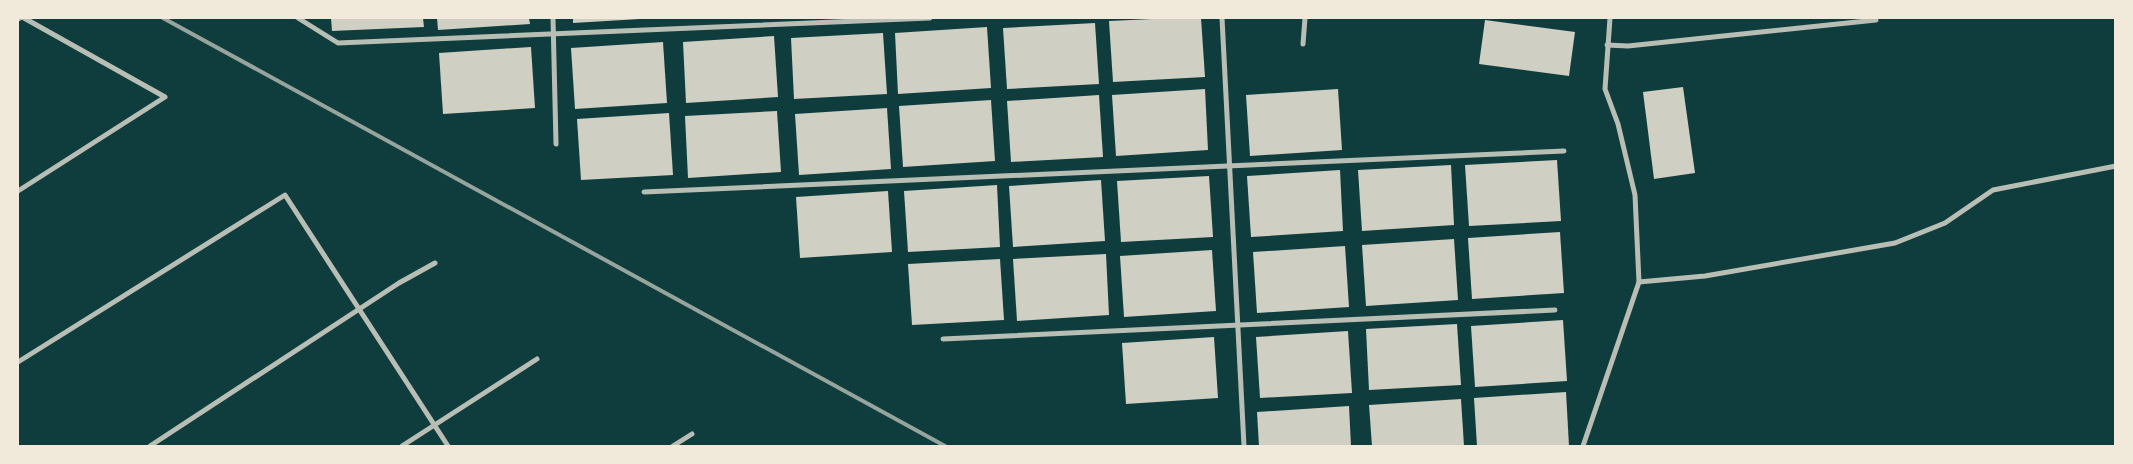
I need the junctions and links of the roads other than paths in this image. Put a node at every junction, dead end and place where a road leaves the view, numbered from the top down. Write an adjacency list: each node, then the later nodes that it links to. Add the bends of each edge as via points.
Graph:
1 (24, 18): 16 (street, via 165,97)
2 (298, 18): 9 (street, via 338,43)
3 (553, 18): 9 (street)
4 (930, 18): 9 (street)
5 (1222, 18): 14 (street)
6 (1305, 18): 10 (street)
7 (1610, 18): 11 (street)
8 (1876, 20): 11 (street, via 1628,46)
9 (554, 35): 12 (street)
10 (1304, 44)
11 (1607, 45): 19 (street, via 1605,89 1618,124 1635,195)
12 (556, 144)
13 (1564, 151): 14 (street)
14 (1230, 164): 17 (street); 22 (street)
15 (2116, 166): 19 (street, via 1993,190 1944,223 1895,243 1704,276)
16 (18, 191)
17 (644, 192)
18 (435, 264): 20 (street, via 399,283)
19 (1639, 282): 33 (street)
20 (360, 310): 25 (street, via 285,195); 26 (street); 28 (street)
21 (1555, 310): 22 (street)
22 (1239, 325): 23 (street); 32 (street)
23 (943, 340)
24 (537, 359): 26 (street)
25 (18, 362)
26 (435, 426): 29 (street); 30 (street)
27 (692, 434): 31 (street)
28 (150, 446)
29 (402, 446)
30 (448, 446)
31 (674, 446)
32 (1244, 446)
33 (1583, 446)

